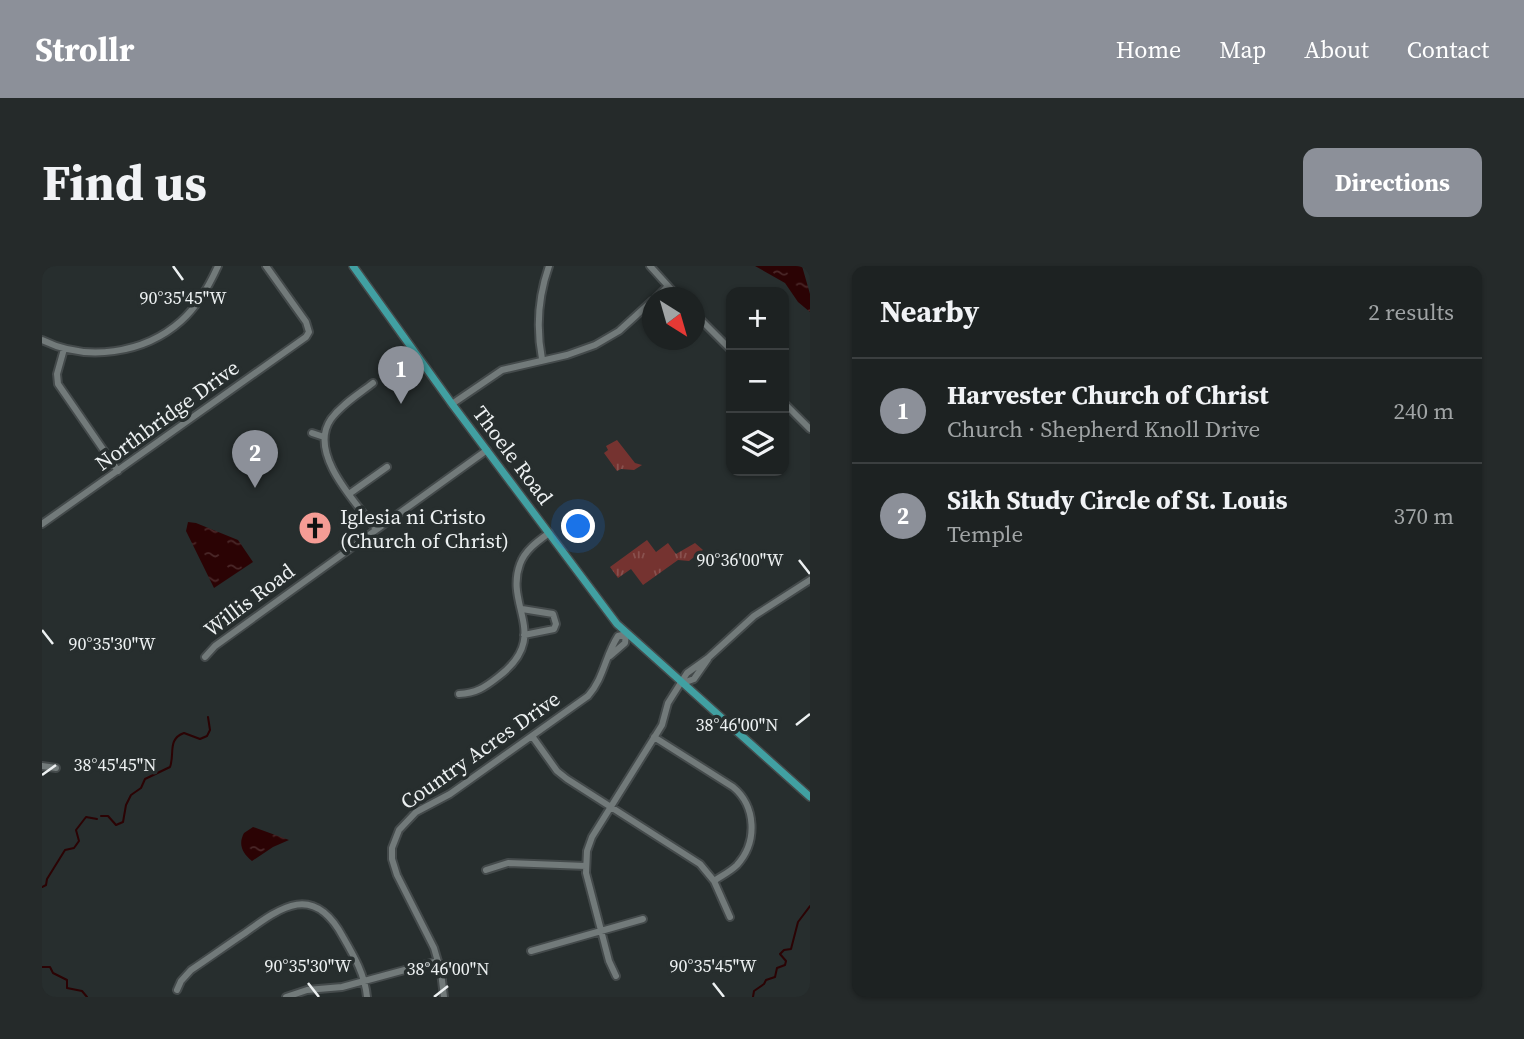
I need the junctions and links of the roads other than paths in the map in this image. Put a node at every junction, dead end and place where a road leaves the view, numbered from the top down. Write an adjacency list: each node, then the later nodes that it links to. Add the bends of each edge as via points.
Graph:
1 (218, 266): 11 (street, via 194,308 164,334 114,351)
2 (266, 266): 21 (street, Northbridge Drive, via 306,322 306,337)
3 (353, 266): 14 (main road, Thoele Road)
4 (547, 266): 12 (street, via 539,304)
5 (650, 266): 6 (street)
6 (668, 286)
7 (642, 310): 12 (street, via 596,345)
8 (705, 323): 10 (street)
9 (42, 340): 11 (street)
10 (726, 345)
11 (64, 349): 21 (street, via 57,374 62,393)
12 (542, 359): 14 (street, via 502,370)
13 (373, 383): 18 (street, via 340,408)
14 (452, 404): 19 (main road, Thoele Road)
15 (789, 408): 16 (street)
16 (810, 429)
17 (312, 433): 18 (street)
18 (324, 436): 22 (street, via 327,459)
19 (487, 450): 24 (street, Willis Road); 25 (main road, Thoele Road)
20 (387, 467): 22 (street)
21 (118, 471): 23 (street, Northbridge Drive)
22 (349, 494): 24 (street)
23 (42, 524)
24 (376, 529): 30 (street, Willis Road)
25 (550, 533): 27 (street, via 530,548 520,564 516,590); 28 (main road, Thoele Road)
26 (810, 580): 31 (street, via 754,616 687,673)
27 (522, 609): 29 (street); 29 (street, via 553,614 556,624 554,629)
28 (626, 634): 31 (main road, Thoele Road); 33 (street, Country Acres Drive, via 618,636 611,647 588,696)
29 (524, 635): 32 (street, via 520,653 503,673 477,692)
30 (205, 657)
31 (682, 683): 34 (street, via 671,696); 37 (main road, Thoele Road)
32 (459, 694)
33 (532, 736): 38 (street, via 560,774); 46 (street, Country Acres Drive, via 450,794 416,812 394,841 391,855 397,875)
34 (654, 737): 38 (street); 41 (street, via 733,787 750,810 752,826 743,856)
35 (42, 766): 36 (street)
36 (56, 768)
37 (810, 797)
38 (610, 807): 39 (street, via 589,843); 41 (street, via 692,858)
39 (586, 866): 40 (street, via 508,863); 44 (street)
40 (486, 870)
41 (714, 881): 42 (street)
42 (730, 917)
43 (643, 919): 44 (street)
44 (602, 932): 45 (street); 47 (street)
45 (531, 951)
46 (438, 961): 48 (street); 52 (street, Country Acres Drive)
47 (616, 975)
48 (365, 981): 49 (street, via 330,916 313,906 293,905 270,915 191,970); 50 (street); 51 (street)
49 (177, 990)
50 (286, 997)
51 (367, 997)
52 (444, 997)

